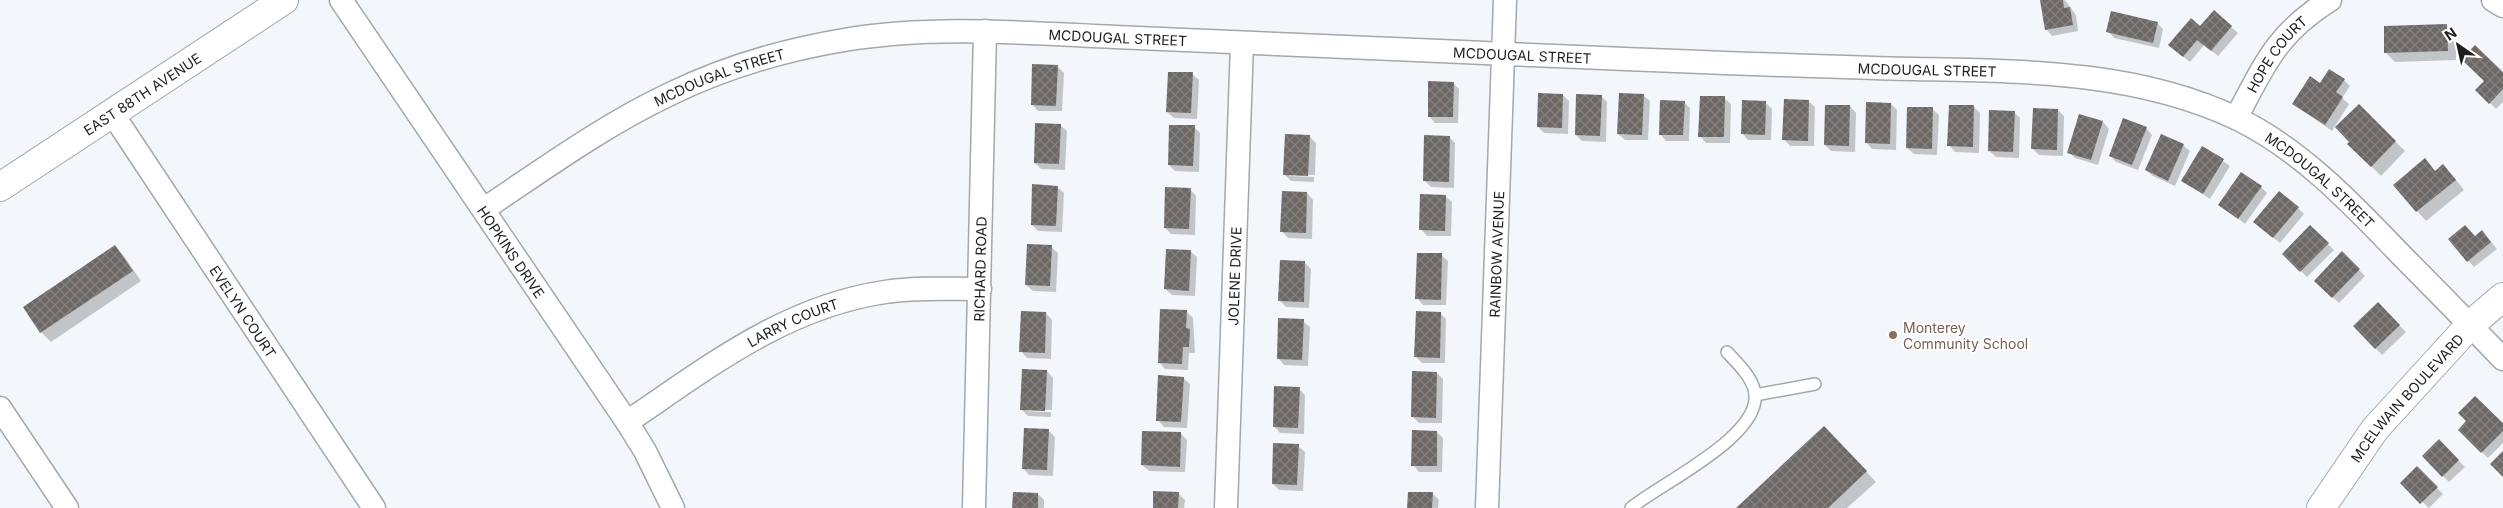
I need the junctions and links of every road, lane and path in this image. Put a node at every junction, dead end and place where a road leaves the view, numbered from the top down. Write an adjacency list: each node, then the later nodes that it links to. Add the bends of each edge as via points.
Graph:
1 (284, 0): 10 (main road, EAST 88TH AVENUE)
2 (341, 0): 13 (street, HOPKINS DRIVE)
3 (1505, 0): 9 (street, RAINBOW AVENUE)
4 (2330, 0): 11 (street, HOPE COURT, via 2297,22 2280,40)
5 (2493, 0): 6 (street)
6 (2503, 6)
7 (985, 31): 8 (street, MCDOUGAL STREET); 13 (street, MCDOUGAL STREET, via 914,32 842,40 730,69 673,92 628,116); 14 (street, RICHARD ROAD)
8 (1242, 43): 9 (street, MCDOUGAL STREET); 27 (street, JOLENE DRIVE)
9 (1503, 54): 11 (street, MCDOUGAL STREET, via 2082,76 2144,87); 28 (street, RAINBOW AVENUE)
10 (112, 114): 12 (main road, EAST 88TH AVENUE); 24 (street, EVELYN COURT)
11 (2236, 118): 16 (street, MCDOUGAL STREET, via 2270,137 2304,162 2359,211)
12 (0, 187)
13 (484, 209): 22 (street, HOPKINS DRIVE)
14 (980, 289): 22 (street, LARRY COURT, via 931,288 886,292 846,300 812,312 747,342); 26 (street, RICHARD ROAD)
15 (2503, 297): 16 (main road, MCELWAIN BOULEVARD)
16 (2470, 325): 18 (street, MCDOUGAL STREET); 30 (main road, MCELWAIN BOULEVARD, via 2376,429)
17 (1727, 352): 20 (lane, via 1749,378)
18 (2503, 358)
19 (1814, 384): 20 (lane)
20 (1754, 395): 29 (lane, via 1755,404 1735,436)
21 (0, 408): 23 (street)
22 (627, 422): 25 (street, HOPKINS DRIVE)
23 (67, 508)
24 (374, 508)
25 (673, 508)
26 (974, 508)
27 (1226, 508)
28 (1487, 508)
29 (1631, 508)
30 (2320, 508)

